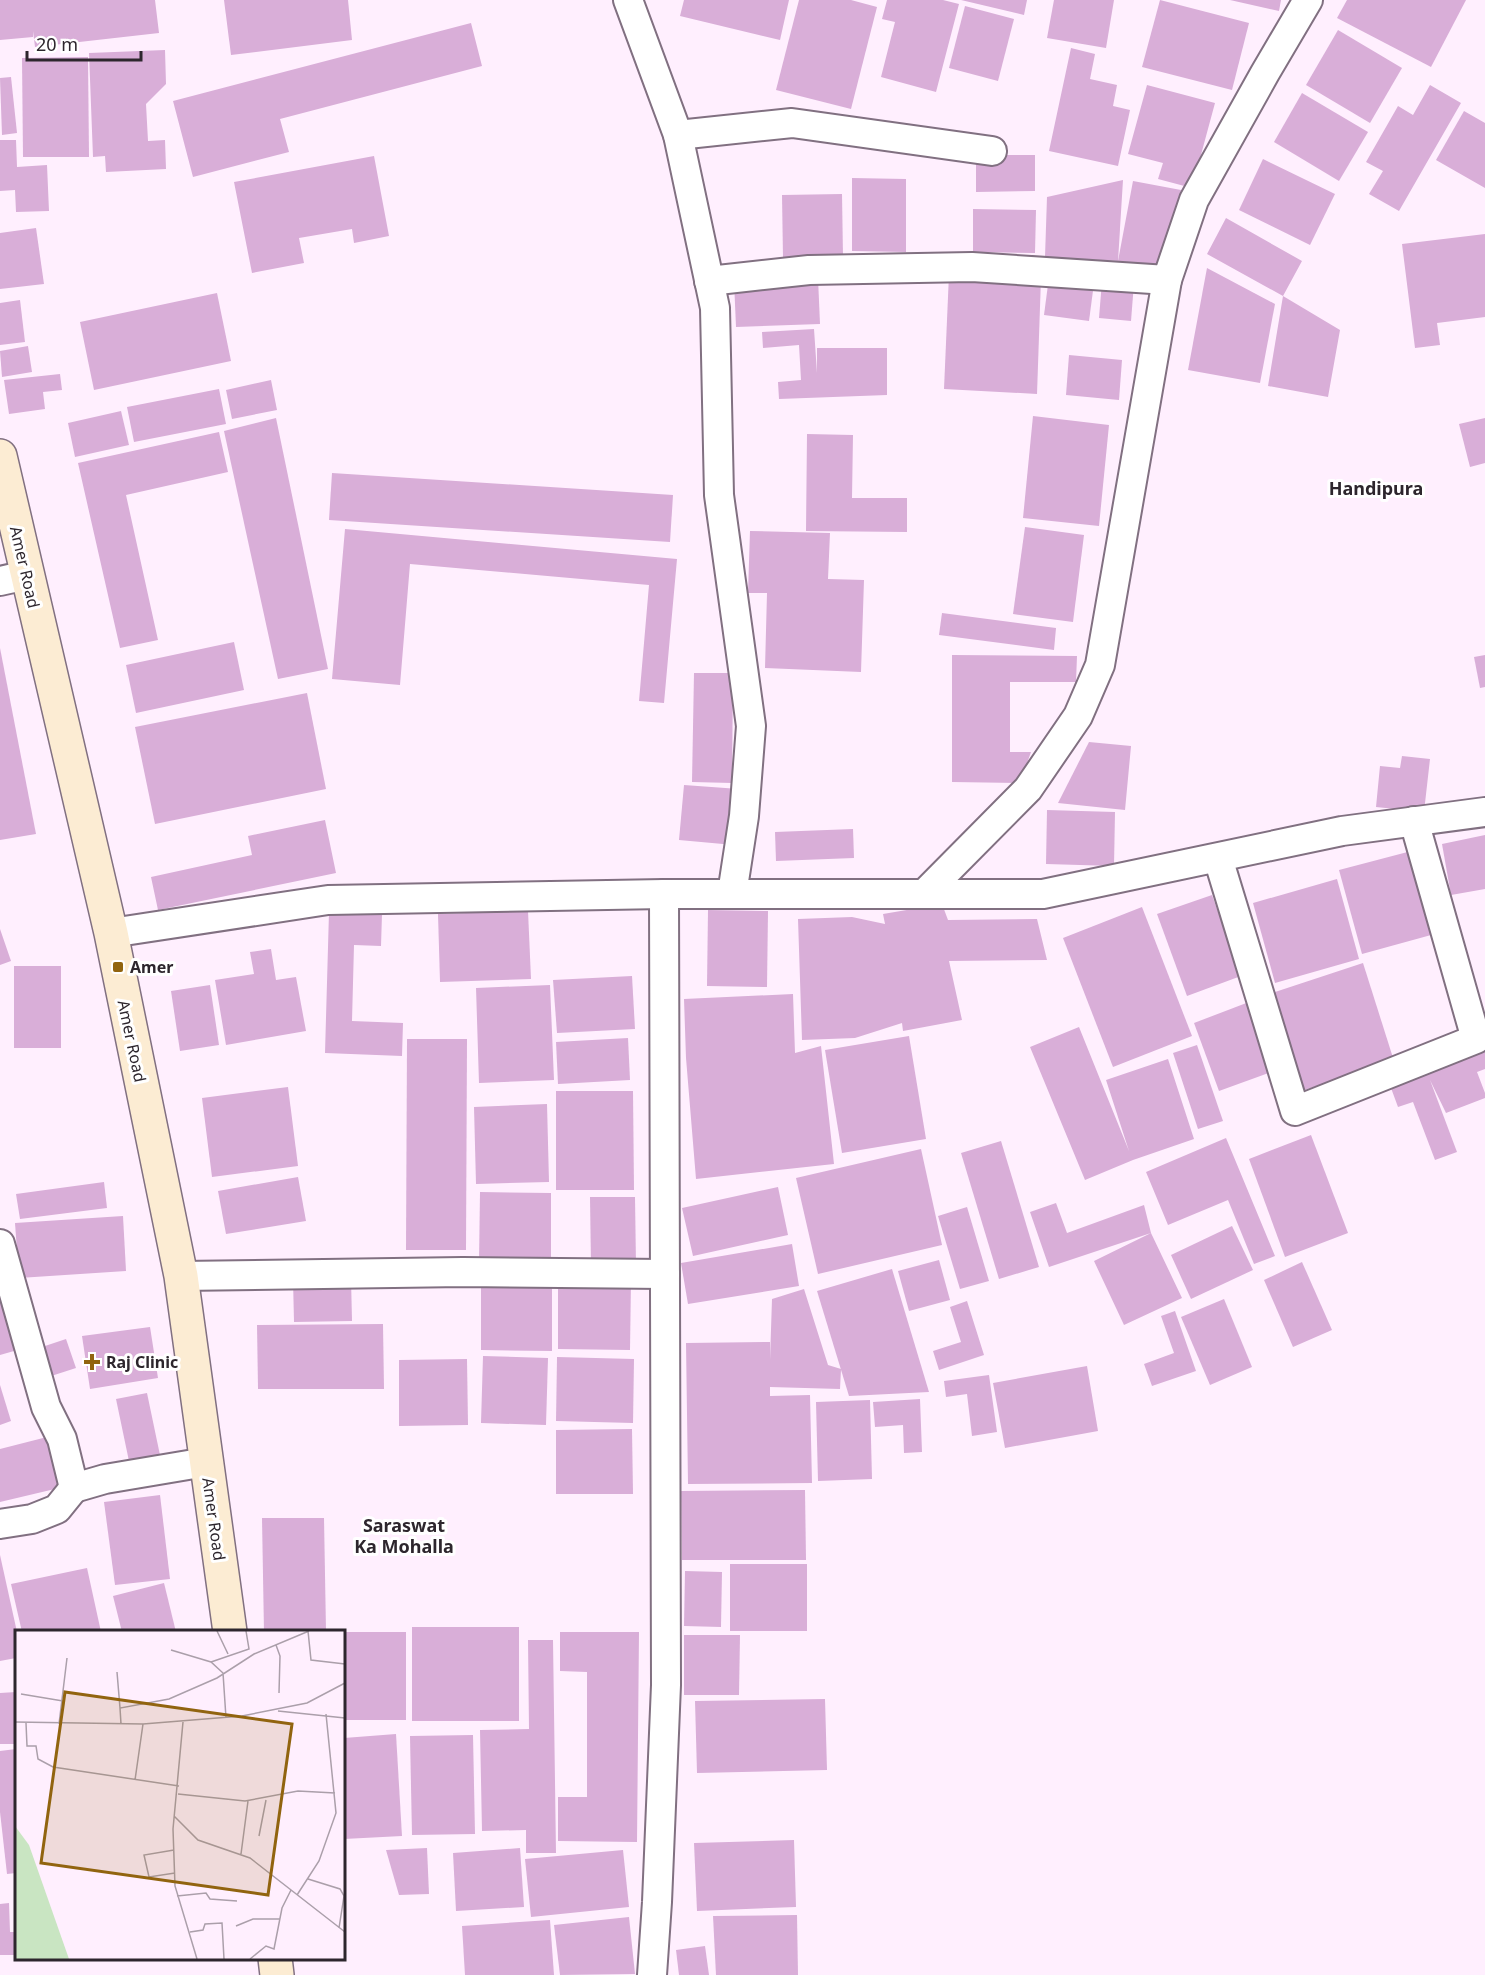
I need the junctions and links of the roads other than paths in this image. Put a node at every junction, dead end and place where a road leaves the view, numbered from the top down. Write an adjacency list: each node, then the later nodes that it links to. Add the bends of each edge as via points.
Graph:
1 (628, 0): 3 (street)
2 (1308, 0): 6 (street, via 1194,200)
3 (678, 135): 4 (street, via 792,123); 5 (street)
4 (992, 151)
5 (710, 280): 6 (street, via 808,270 972,267); 13 (street, via 715,308 719,495 751,726 744,816)
6 (1167, 280): 14 (street, via 1100,665 1078,716 1028,789)
7 (0, 456): 8 (main road, Amer Road)
8 (14, 578): 15 (main road, Amer Road)
9 (1485, 812): 10 (street)
10 (1414, 821): 11 (street, via 1342,831); 11 (street, via 1476,1039 1295,1112)
11 (1218, 858): 14 (street, via 1043,894)
12 (664, 894): 13 (street); 15 (street, via 328,900); 17 (street)
13 (732, 894): 14 (street)
14 (924, 894)
15 (111, 933): 18 (main road, Amer Road)
16 (0, 1244): 20 (street, via 46,1407 62,1439)
17 (665, 1274): 18 (street); 25 (street, via 666,1684)
18 (181, 1276): 19 (main road, Amer Road)
19 (206, 1462): 20 (street); 22 (main road, Amer Road)
20 (74, 1488): 21 (street, via 57,1509 32,1519)
21 (0, 1524)
22 (230, 1630)
23 (275, 1960): 24 (main road)
24 (277, 1975)
25 (652, 1975)

